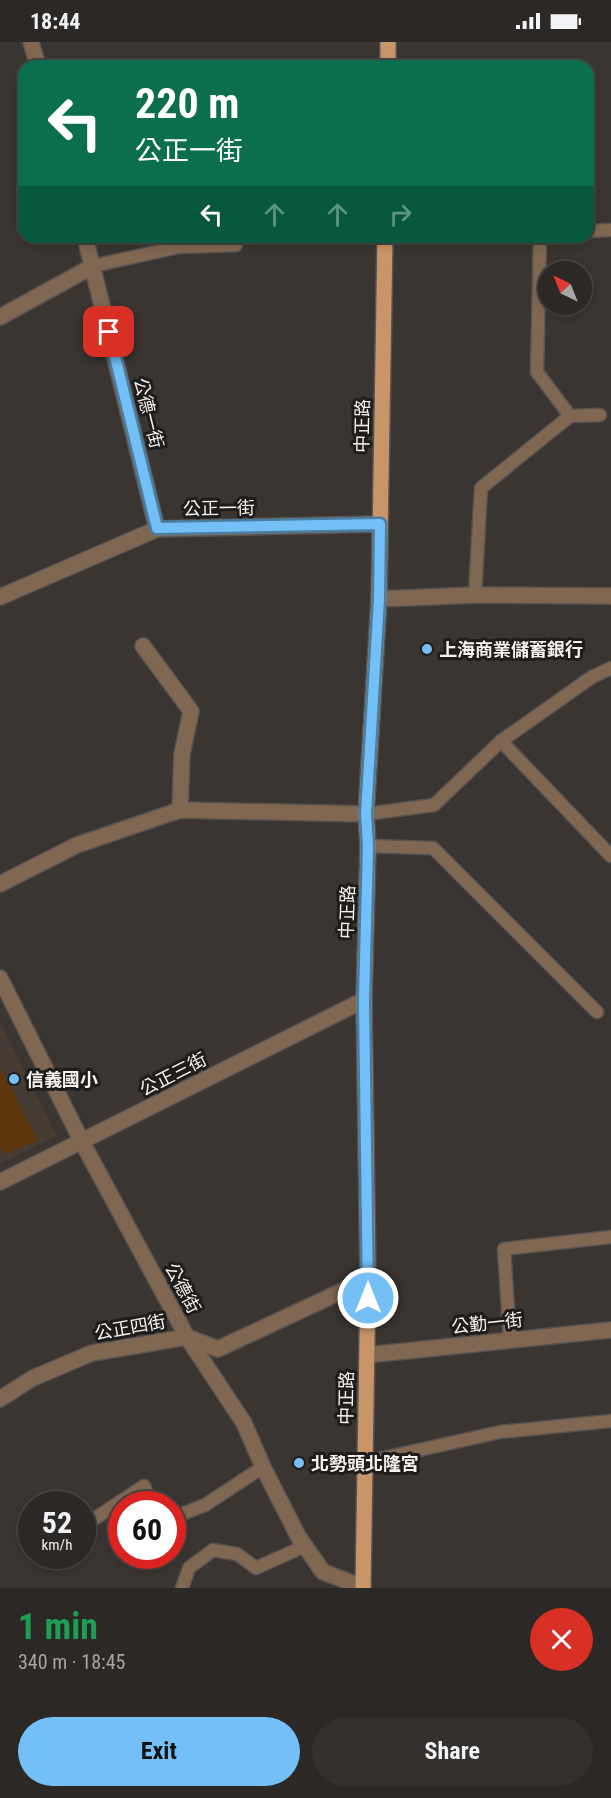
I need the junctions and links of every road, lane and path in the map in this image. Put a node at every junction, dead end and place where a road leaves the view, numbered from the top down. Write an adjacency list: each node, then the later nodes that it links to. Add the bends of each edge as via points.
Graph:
1 (31, 42): 3 (street)
2 (388, 42): 4 (main road)
3 (36, 60)
4 (388, 60)
5 (611, 230): 6 (lane)
6 (594, 231)
7 (87, 243): 11 (street, 公德一街)
8 (385, 243): 15 (main road, 中正路)
9 (540, 243): 14 (lane, via 537,372)
10 (236, 245): 11 (lane, via 178,247)
11 (93, 266): 12 (street); 16 (street, 公德一街)
12 (0, 317)
13 (600, 415): 14 (lane)
14 (570, 416): 17 (lane, via 481,488)
15 (380, 524): 16 (street, 公正一街); 20 (main road, 中正路)
16 (157, 528): 19 (street, 公正一街)
17 (475, 595): 18 (street); 20 (street)
18 (611, 596)
19 (0, 597)
20 (379, 599): 25 (main road, 中正路)
21 (143, 646): 24 (street, via 191,711 182,754)
22 (611, 668): 23 (lane, via 591,677)
23 (501, 741): 25 (lane, via 434,805); 27 (lane)
24 (180, 810): 25 (street); 28 (street, via 77,845)
25 (366, 814): 26 (main road, 中正路)
26 (368, 846): 30 (main road, 中正路); 31 (lane, via 433,848)
27 (611, 856)
28 (0, 884)
29 (0, 978): 32 (street, 公德街)
30 (364, 1000): 32 (street, 公正三街); 35 (main road, 中正路)
31 (597, 1012)
32 (82, 1142): 33 (street, 公正三街); 37 (street, 公德街)
33 (0, 1182)
34 (611, 1237): 38 (lane, via 504,1249)
35 (368, 1279): 37 (street, 公正四街, via 218,1349); 39 (main road, 中正路)
36 (611, 1330): 38 (street, 公勤一街)
37 (187, 1337): 40 (street, 公正四街, via 92,1353 33,1378); 43 (street, 公德街, via 244,1424)
38 (510, 1340): 39 (street, 公勤一街)
39 (367, 1355): 42 (main road, 中正路)
40 (0, 1399)
41 (611, 1421): 42 (lane, via 500,1432)
42 (365, 1462): 46 (main road, 中正路)
43 (263, 1467): 44 (lane, via 205,1505); 45 (street, 公德街)
44 (186, 1512)
45 (305, 1546): 46 (street, 公德街, via 323,1572); 47 (lane, via 256,1568 237,1554 213,1550 189,1568)
46 (363, 1587)
47 (182, 1588)

